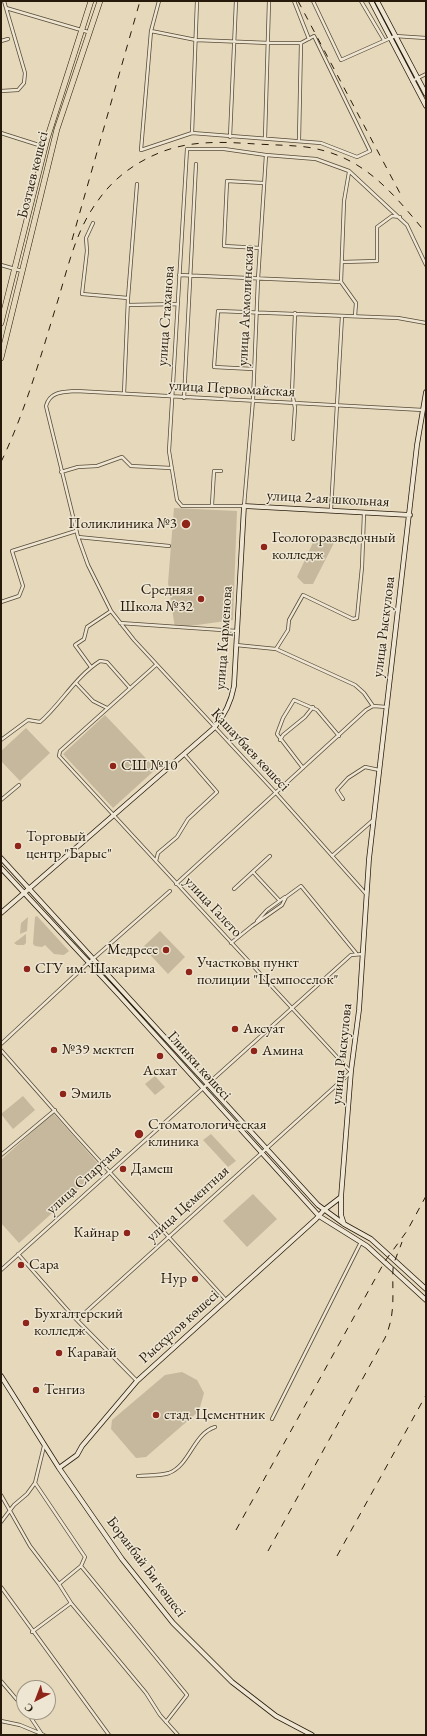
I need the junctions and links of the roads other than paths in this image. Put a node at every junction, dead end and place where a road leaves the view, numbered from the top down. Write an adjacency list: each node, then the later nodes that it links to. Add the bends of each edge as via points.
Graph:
1 (4, 1): 13 (street)
2 (91, 1): 14 (highway, Бозтаев көшесі)
3 (100, 1): 16 (highway, Бозтаев көшесі)
4 (159, 1): 15 (street)
5 (197, 1): 22 (street)
6 (236, 1): 25 (street)
7 (269, 1): 26 (street)
8 (294, 1): 21 (street)
9 (313, 1): 23 (street, via 341,60)
10 (361, 1): 23 (street)
11 (371, 1): 18 (main road)
12 (377, 1): 17 (main road)
13 (6, 8): 14 (street); 33 (street, via 25,78 18,90)
14 (81, 30): 16 (street); 41 (highway, Бозтаев көшесі)
15 (151, 31): 22 (street); 36 (street, via 141,150)
16 (88, 32): 54 (highway, Бозтаев көшесі, via 58,129)
17 (395, 36): 18 (street); 19 (street); 28 (main road)
18 (389, 37): 23 (street); 29 (main road)
19 (426, 38)
20 (8, 39): 24 (street)
21 (308, 39): 27 (street); 40 (street, via 314,36 370,151 357,157 321,143)
22 (196, 40): 25 (street); 36 (street)
23 (384, 40)
24 (1, 41)
25 (235, 41): 26 (street); 38 (street)
26 (269, 43): 27 (street); 39 (street)
27 (301, 43): 40 (street)
28 (401, 47): 29 (street); 31 (main road)
29 (396, 50): 32 (main road)
30 (426, 74): 31 (street)
31 (418, 78): 32 (street); 34 (main road)
32 (412, 80): 35 (main road)
33 (1, 91)
34 (426, 94)
35 (426, 106)
36 (192, 133): 38 (street)
37 (1, 134): 41 (street)
38 (230, 137): 39 (street)
39 (265, 138): 40 (street)
40 (299, 140)
41 (45, 147): 53 (highway, Бозтаев көшесі)
42 (266, 155): 44 (street, via 316,159); 45 (street, улица Акмолинская); 55 (street, улица Стаханова, via 224,149 188,149)
43 (196, 164): 56 (street)
44 (349, 171): 47 (street); 50 (street, via 344,201)
45 (264, 183): 49 (street, улица Акмолинская); 49 (street, via 227,181 224,246)
46 (137, 184): 59 (street)
47 (400, 217): 50 (street, via 392,216 377,227 377,260); 52 (street, via 407,225)
48 (93, 223): 59 (street, via 86,238 82,294)
49 (260, 248): 57 (street, улица Акмолинская)
50 (342, 262): 58 (street)
51 (1, 265): 53 (street)
52 (426, 265)
53 (15, 269): 54 (street); 66 (highway, Бозтаев көшесі)
54 (23, 271): 68 (highway, Бозтаев көшесі)
55 (179, 275): 56 (street); 60 (street, улица Стаханова)
56 (191, 276): 57 (street); 73 (street)
57 (258, 279): 58 (street); 62 (street, улица Акмолинская)
58 (341, 282): 65 (street, via 356,303)
59 (128, 298): 61 (street)
60 (178, 304): 61 (street); 72 (street, улица Стаханова)
61 (128, 305): 71 (street)
62 (257, 312): 63 (street); 69 (street, улица Акмолинская); 69 (street, via 218,311 214,367)
63 (296, 313): 64 (street); 75 (street)
64 (342, 316): 65 (street); 77 (street)
65 (355, 316): 67 (street, via 398,318)
66 (1, 322)
67 (426, 323)
68 (1, 358)
69 (253, 369): 74 (street, улица Акмолинская)
70 (426, 392): 78 (main road, улица Рыскулова)
71 (124, 394): 72 (street, улица Первомайская); 76 (street, улица Первомайская, via 60,392 50,398)
72 (172, 397): 73 (street, улица Первомайская); 80 (street, улица Стаханова, via 169,451)
73 (184, 398): 74 (street, улица Первомайская)
74 (253, 400): 75 (street, улица Первомайская); 84 (street, улица Акмолинская)
75 (293, 403): 77 (street, улица Первомайская); 79 (street)
76 (46, 406): 82 (street, Қашаубаев көшесі)
77 (337, 407): 78 (street, улица Первомайская); 85 (street)
78 (423, 410): 87 (main road, улица Рыскулова)
79 (293, 439)
80 (171, 468): 82 (street, via 131,466 122,457 97,466 78,467); 83 (street, улица Стаханова, via 179,504)
81 (220, 471): 83 (street, via 214,471)
82 (61, 472): 88 (street, Қашаубаев көшесі)
83 (212, 505): 84 (street)
84 (244, 506): 85 (main road, улица 2-ая школьная); 94 (main road, улица Карменова)
85 (331, 510): 86 (main road, улица 2-ая школьная)
86 (364, 512): 87 (main road, улица 2-ая школьная); 96 (street, via 357,618 353,619 303,595 289,620 288,630)
87 (410, 515): 103 (main road, улица Рыскулова)
88 (76, 531): 89 (street, Қашаубаев көшесі); 91 (street, via 12,551 23,586 19,596)
89 (78, 537): 90 (street); 92 (street, Қашаубаев көшесі)
90 (170, 546)
91 (1, 602)
92 (111, 611): 93 (street, Қашаубаев көшесі); 98 (street, via 87,627 84,639 75,645)
93 (120, 623): 94 (street); 97 (street, Қашаубаев көшесі)
94 (237, 631): 95 (main road, улица Карменова)
95 (236, 645): 96 (street); 105 (main road, улица Карменова, via 232,700)
96 (276, 649): 101 (street, via 355,685 364,692)
97 (156, 665): 100 (street); 105 (street, Қашаубаев көшесі)
98 (91, 666): 99 (street); 100 (street, via 103,660)
99 (76, 683): 104 (street, via 93,701); 107 (street, via 54,706 52,712 40,722 28,720)
100 (130, 688): 104 (street)
101 (371, 706): 103 (street); 106 (street)
102 (313, 707): 106 (street); 108 (street); 108 (street, via 294,700 277,732)
103 (387, 707): 111 (main road, улица Рыскулова)
104 (107, 708): 116 (street, улица Галето, via 60,751 59,756)
105 (214, 728): 109 (main road, улица Карменова); 113 (street, Қашаубаев көшесі)
106 (339, 736): 110 (street)
107 (1, 740)
108 (280, 740): 110 (street)
109 (184, 754): 116 (main road, улица Карменова); 121 (street, via 217,792 188,819 178,836 158,853)
110 (303, 768): 113 (street)
111 (380, 770): 114 (street, via 365,767 348,778 337,790); 117 (main road, улица Рыскулова)
112 (19, 785): 115 (street)
113 (276, 793): 119 (street, Қашаубаев көшесі); 124 (street)
114 (343, 799)
115 (1, 800)
116 (114, 814): 121 (street, улица Галето); 125 (main road, улица Карменова)
117 (374, 820): 119 (street); 129 (main road, улица Рыскулова)
118 (270, 856): 123 (street)
119 (332, 856): 129 (street, Қашаубаев көшесі)
120 (1, 858): 125 (main road, Глинки көшесі)
121 (156, 861): 124 (street, улица Галето)
122 (1, 868): 128 (main road, Глинки көшесі)
123 (253, 872): 126 (street); 131 (street)
124 (176, 884): 134 (street, улица Галето)
125 (29, 888): 128 (main road, улица Карменова); 137 (main road, Глинки көшесі)
126 (234, 890)
127 (170, 891): 137 (street)
128 (24, 893): 132 (main road, улица Карменова); 138 (main road, Глинки көшесі)
129 (367, 896): 136 (main road, улица Рыскулова)
130 (286, 897): 131 (street); 133 (street, via 282,905); 135 (street, via 301,886)
131 (279, 900): 133 (street)
132 (1, 913)
133 (256, 923): 134 (street)
134 (231, 943): 139 (street, улица Галето)
135 (356, 953): 136 (street); 139 (street, улица Спартака)
136 (363, 954): 142 (main road, улица Рыскулова)
137 (94, 959): 138 (street); 143 (main road, Глинки көшесі)
138 (88, 963): 140 (street); 144 (main road, Глинки көшесі)
139 (291, 1009): 142 (street, улица Галето); 143 (street, улица Спартака)
140 (1, 1044)
141 (1, 1050): 145 (street)
142 (351, 1072): 146 (street, улица Цементная); 150 (main road, улица Рыскулова)
143 (209, 1084): 144 (street, улица Спартака); 146 (main road, Глинки көшесі)
144 (203, 1088): 147 (main road, Глинки көшесі); 149 (street, улица Спартака)
145 (55, 1110): 148 (street); 149 (street)
146 (266, 1148): 147 (street, улица Цементная); 151 (main road, Глинки көшесі)
147 (262, 1152): 152 (main road, Глинки көшесі); 154 (street, улица Цементная)
148 (1, 1155)
149 (110, 1172): 154 (street); 158 (street, улица Спартака)
150 (341, 1197): 151 (main road); 153 (main road, улица Рыскулова)
151 (324, 1210): 152 (main road, Рысқұлов көшесі); 153 (main road, Глинки көшесі)
152 (319, 1216): 155 (main road, Глинки көшесі); 162 (main road, Рысқұлов көшесі)
153 (344, 1224): 156 (main road, Глинки көшесі)
154 (169, 1236): 162 (street); 163 (street, улица Цементная)
155 (361, 1242): 157 (main road, Глинки көшесі); 166 (street)
156 (374, 1242): 157 (street); 160 (main road, Глинки көшесі)
157 (370, 1248): 161 (main road, Глинки көшесі)
158 (18, 1254): 159 (street, улица Спартака); 163 (street)
159 (1, 1270)
160 (426, 1289)
161 (426, 1300)
162 (227, 1301): 165 (main road, Рысқұлов көшесі)
163 (77, 1320): 165 (street)
164 (1, 1376): 168 (main road, Боранбай Би көшесі)
165 (136, 1382): 169 (main road, Рысқұлов көшесі, via 77,1455)
166 (272, 1419)
167 (215, 1427): 170 (street, via 207,1430 179,1467 168,1473)
168 (45, 1446): 169 (main road, Боранбай Би көшесі); 171 (street)
169 (59, 1468): 188 (main road, Боранбай Би көшесі, via 122,1559 173,1623 232,1682 276,1716)
170 (138, 1476)
171 (35, 1483): 173 (street, via 28,1494); 175 (street, via 85,1557)
172 (1, 1495): 173 (street)
173 (9, 1512): 174 (street); 176 (street, via 30,1546)
174 (1, 1522)
175 (81, 1566): 176 (street); 184 (street, via 187,1695)
176 (59, 1584): 178 (street)
177 (1, 1587): 179 (street)
178 (71, 1603): 179 (street); 184 (street, via 146,1693)
179 (32, 1632): 186 (street)
180 (1, 1680): 181 (street)
181 (16, 1698)
182 (1, 1720): 185 (street)
183 (32, 1720): 185 (street)
184 (166, 1722): 187 (street)
185 (42, 1734)
186 (109, 1735)
187 (178, 1735)
188 (312, 1735)

